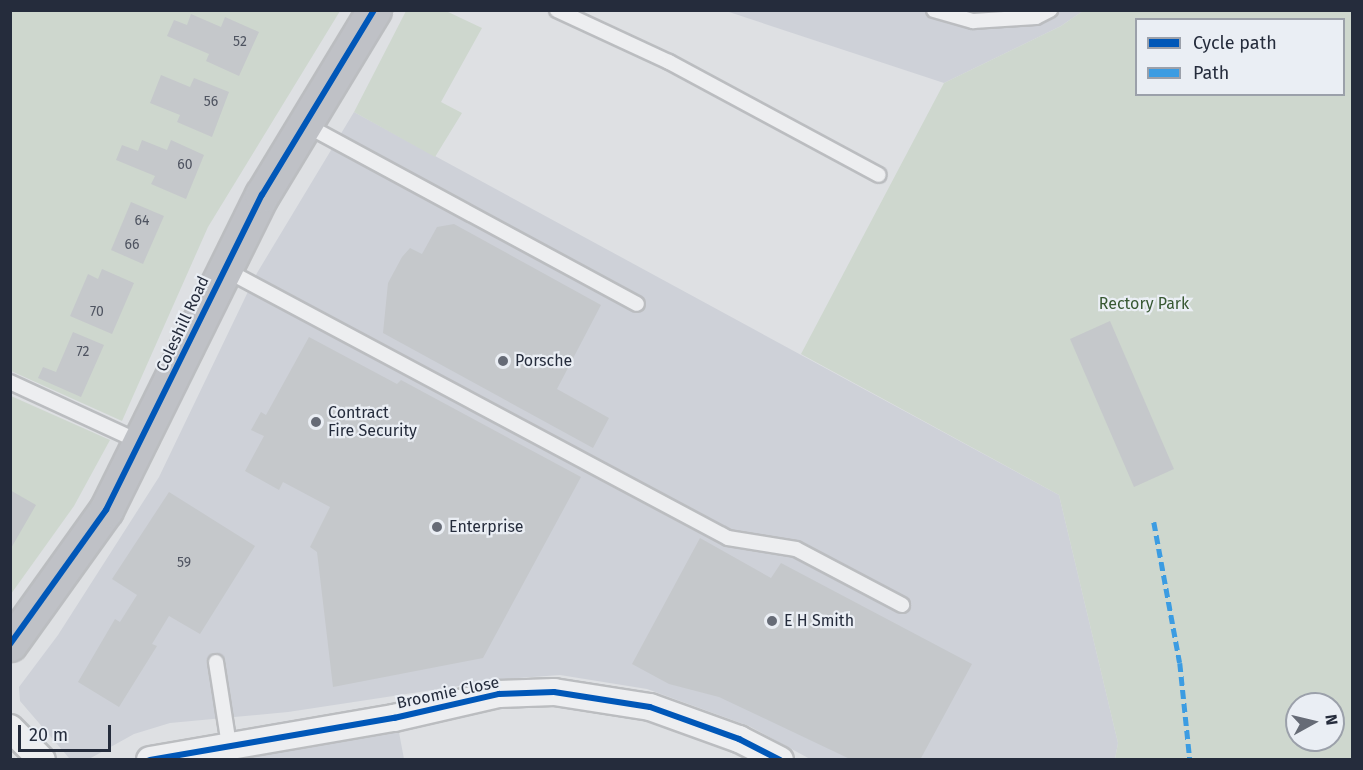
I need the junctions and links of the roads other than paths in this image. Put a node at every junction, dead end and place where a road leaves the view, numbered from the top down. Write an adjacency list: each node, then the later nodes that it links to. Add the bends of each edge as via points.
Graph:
1 (374, 10): 5 (street, Coleshill Road)
2 (557, 10): 6 (lane, via 669,62)
3 (934, 10): 4 (lane, via 973,21 1036,17)
4 (1050, 10)
5 (306, 125): 7 (street, Coleshill Road); 8 (lane)
6 (879, 175)
7 (224, 269): 10 (street, Coleshill Road); 11 (lane, via 728,538 795,549)
8 (637, 304)
9 (10, 382): 10 (lane)
10 (142, 443): 12 (street, Coleshill Road, via 88,537)
11 (902, 605)
12 (10, 644)
13 (216, 662): 15 (lane)
14 (10, 728): 16 (street)
15 (230, 745): 17 (street, Broomie Close); 18 (street, Broomie Close, via 394,718 499,694 554,692 650,707 739,739)
16 (42, 759)
17 (150, 759)
18 (780, 759)

